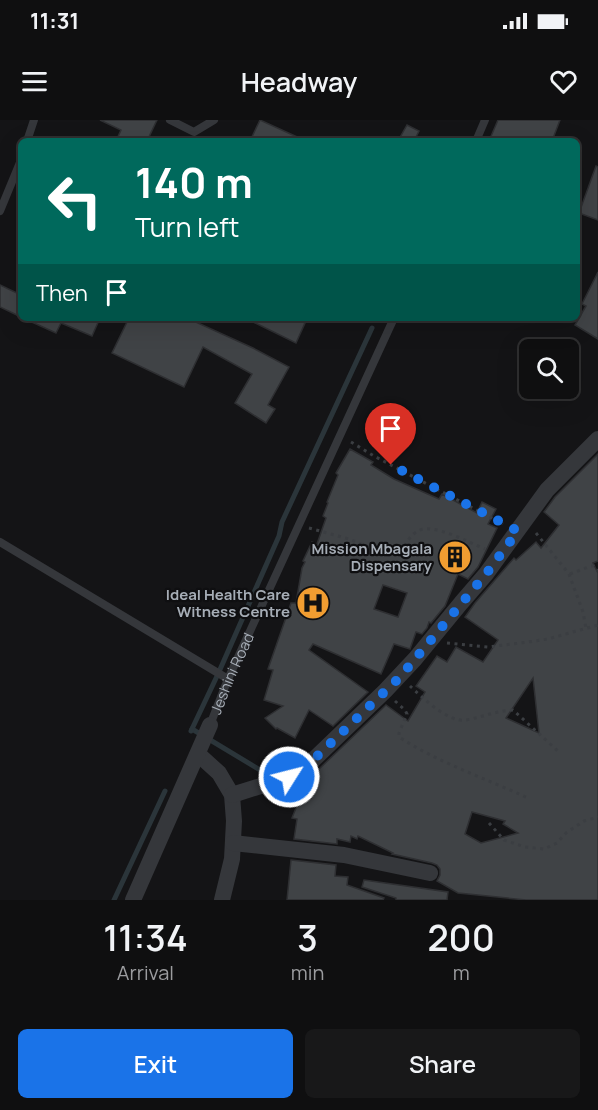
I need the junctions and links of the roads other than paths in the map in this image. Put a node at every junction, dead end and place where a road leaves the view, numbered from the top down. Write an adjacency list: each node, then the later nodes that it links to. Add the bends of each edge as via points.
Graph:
1 (34, 120): 5 (lane)
2 (170, 120): 3 (lane, via 194,132)
3 (214, 120)
4 (485, 120): 6 (lane)
5 (28, 138)
6 (477, 138)
7 (18, 167): 8 (lane)
8 (0, 211)
9 (393, 321): 12 (lane, Jeshini Road)
10 (598, 439): 15 (street, via 547,490 486,574 400,677 311,762 289,777)
11 (0, 542): 12 (lane)
12 (228, 679): 13 (lane, Jeshini Road)
13 (210, 725): 14 (street, Jeshini Road)
14 (198, 754): 15 (street, via 219,773); 18 (street, Jeshini Road)
15 (232, 795): 16 (street)
16 (233, 843): 17 (street, via 344,855); 19 (street)
17 (430, 873)
18 (134, 900)
19 (222, 900)

